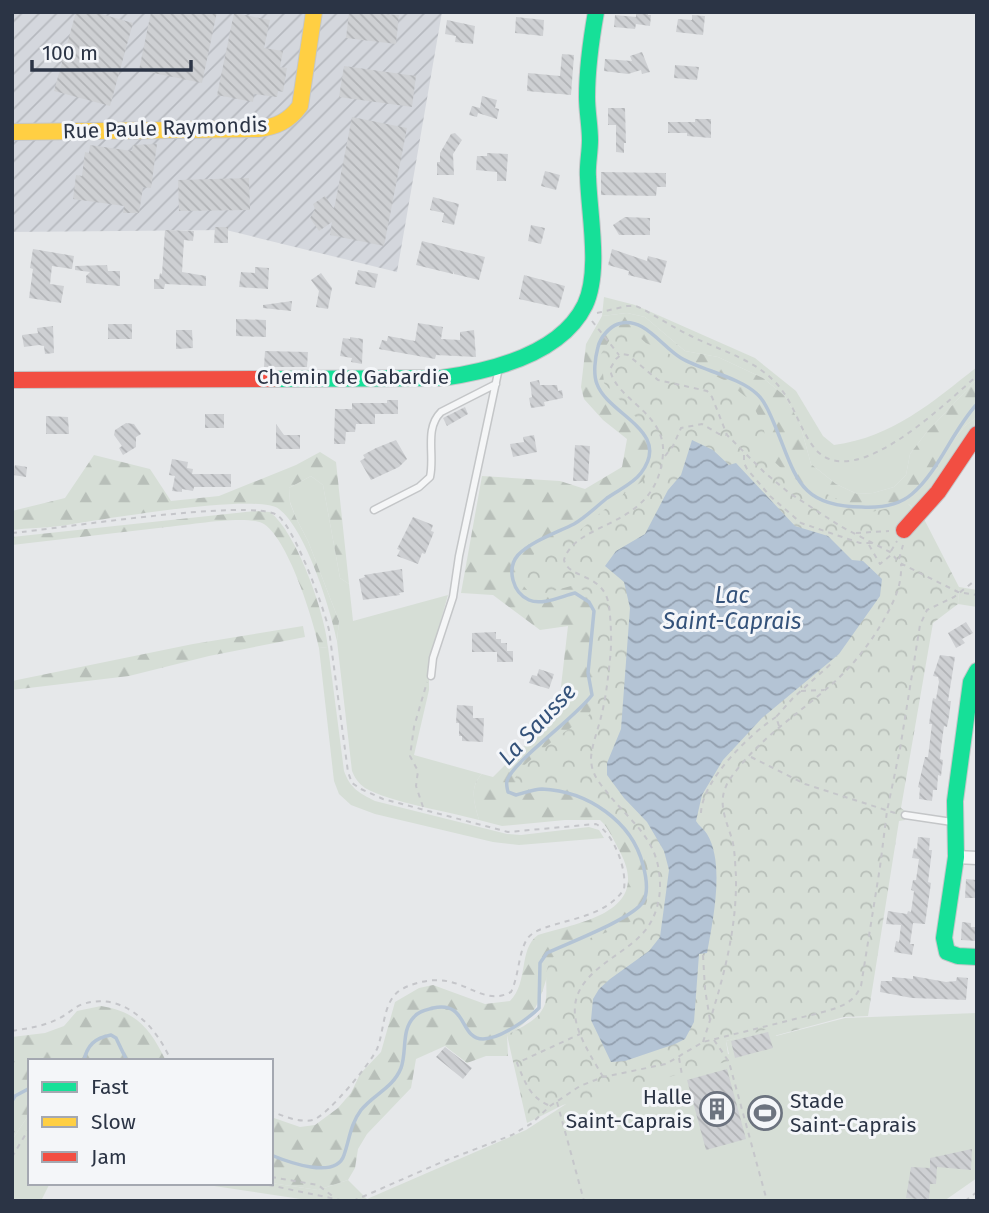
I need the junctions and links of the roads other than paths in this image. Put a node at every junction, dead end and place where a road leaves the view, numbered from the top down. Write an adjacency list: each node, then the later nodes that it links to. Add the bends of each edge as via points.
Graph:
1 (314, 12): 3 (street, Rue Paule Raymondis, via 300,106 282,124 258,129)
2 (596, 12): 4 (street, Chemin de Gabardie, via 587,100 592,279 588,297 564,332)
3 (12, 132)
4 (499, 366): 5 (street, Chemin de Gabardie, via 442,378); 6 (lane)
5 (12, 380)
6 (496, 384): 8 (lane, via 436,417 430,477); 11 (lane, via 453,597)
7 (977, 434): 9 (street, via 938,492)
8 (374, 510)
9 (904, 530)
10 (977, 671): 13 (street, via 971,682)
11 (431, 676)
12 (905, 815): 13 (lane)
13 (956, 822): 14 (street)
14 (956, 857): 15 (street); 16 (street, via 944,944 952,955)
15 (977, 858)
16 (977, 957)

